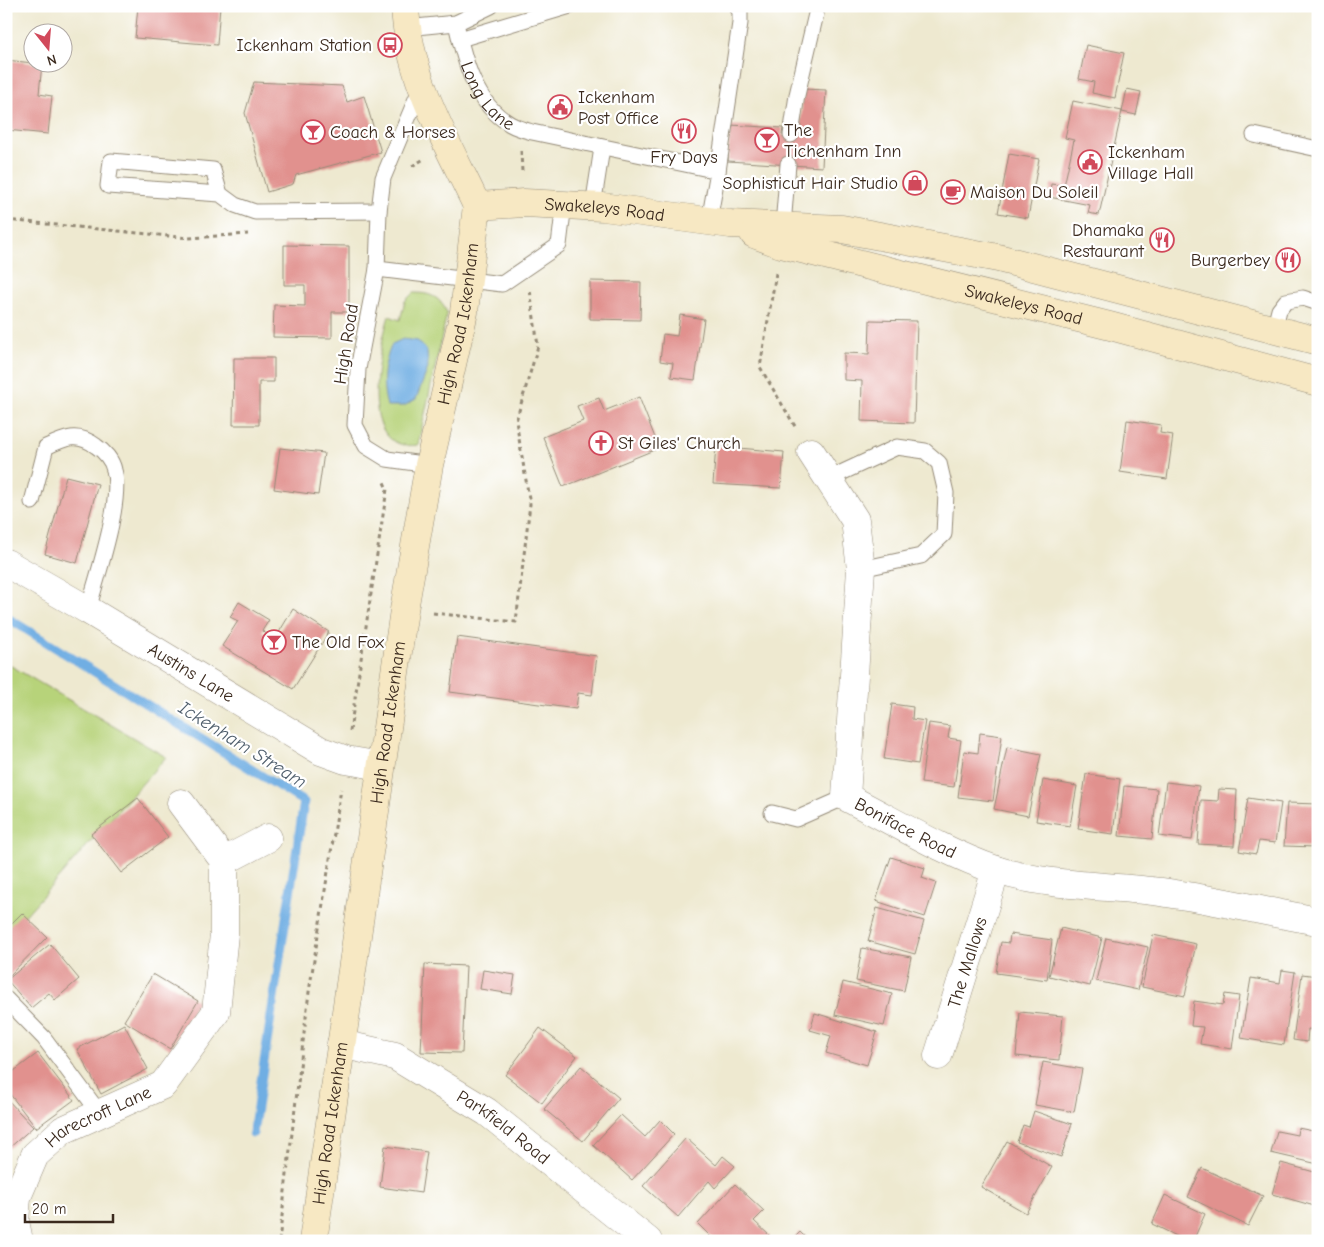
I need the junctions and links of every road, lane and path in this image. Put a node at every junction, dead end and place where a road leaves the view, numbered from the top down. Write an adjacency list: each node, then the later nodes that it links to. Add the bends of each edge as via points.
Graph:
1 (491, 6): 6 (lane)
2 (570, 6): 7 (lane)
3 (736, 6): 16 (lane, via 740,11 740,23)
4 (816, 14): 9 (lane)
5 (405, 17): 6 (lane); 8 (main road, via 412,60)
6 (456, 23): 7 (lane, Long Lane)
7 (460, 39): 11 (lane, Long Lane, via 472,80 491,109 504,119 532,132)
8 (421, 87): 19 (main road); 21 (lane, High Road, via 383,178)
9 (791, 135)
10 (1254, 135): 12 (lane)
11 (602, 148): 16 (lane, Long Lane); 20 (lane)
12 (1318, 150)
13 (427, 157): 15 (path)
14 (788, 164): 25 (lane)
15 (408, 168)
16 (718, 171): 24 (lane)
17 (220, 194): 17 (lane, via 108,186 111,161 213,170); 22 (lane, via 235,205)
18 (564, 204): 19 (main road, Swakeleys Road); 20 (main road, Swakeleys Road); 26 (lane, via 559,245)
19 (477, 206): 28 (main road, High Road Ickenham)
20 (593, 206): 24 (main road, Swakeleys Road)
21 (379, 211): 22 (lane); 27 (lane, High Road)
22 (255, 212): 23 (path, via 247,234 190,238)
23 (6, 220)
24 (719, 223): 25 (main road, Swakeleys Road)
25 (782, 235): 30 (main road, Swakeleys Road, via 842,229 998,258); 32 (main road, Swakeleys Road); 34 (path, via 760,367)
26 (527, 267): 28 (lane, via 502,284); 41 (path, via 538,346 516,421 530,504 516,622)
27 (377, 269): 28 (lane); 33 (lane, High Road, via 358,369 355,425)
28 (470, 281): 35 (main road, High Road Ickenham)
29 (1318, 302): 30 (lane, via 1297,298 1286,301 1279,310)
30 (1274, 330): 31 (main road, Swakeleys Road)
31 (1318, 341)
32 (1318, 382)
33 (366, 446): 35 (lane, via 387,459); 42 (path, via 387,489)
34 (811, 452): 36 (street, Boniface Road)
35 (429, 464): 41 (main road, High Road Ickenham)
36 (828, 479): 39 (street, Boniface Road, via 855,520); 39 (lane, via 897,447 926,451 938,463 946,493 944,534 921,556)
37 (32, 502): 40 (lane, via 46,447 68,437 89,440 104,452 114,469 113,511)
38 (6, 563): 40 (street, Austins Lane)
39 (861, 569): 45 (street, Boniface Road)
40 (88, 610): 43 (street, Austins Lane, via 320,751 346,760)
41 (404, 610): 43 (main road, High Road Ickenham)
42 (351, 726)
43 (381, 766): 53 (main road, High Road Ickenham)
44 (340, 793): 57 (path, via 309,992)
45 (846, 797): 47 (lane, via 796,819); 50 (street, Boniface Road, via 958,855)
46 (181, 803): 49 (street)
47 (772, 813)
48 (268, 838): 49 (street)
49 (224, 861): 55 (street, Harecroft Lane, via 224,934 216,1012 163,1086)
50 (996, 870): 51 (street, Boniface Road, via 1079,886 1184,895); 54 (street, The Mallows)
51 (1318, 922)
52 (6, 999): 55 (lane, via 44,1038)
53 (341, 1044): 58 (main road, High Road Ickenham); 59 (street, Parkfield Road, via 395,1056 487,1112)
54 (938, 1056)
55 (101, 1115): 56 (street, Harecroft Lane, via 63,1130 35,1155 17,1197 15,1221)
56 (19, 1241)
57 (279, 1241)
58 (313, 1241)
59 (648, 1241)

